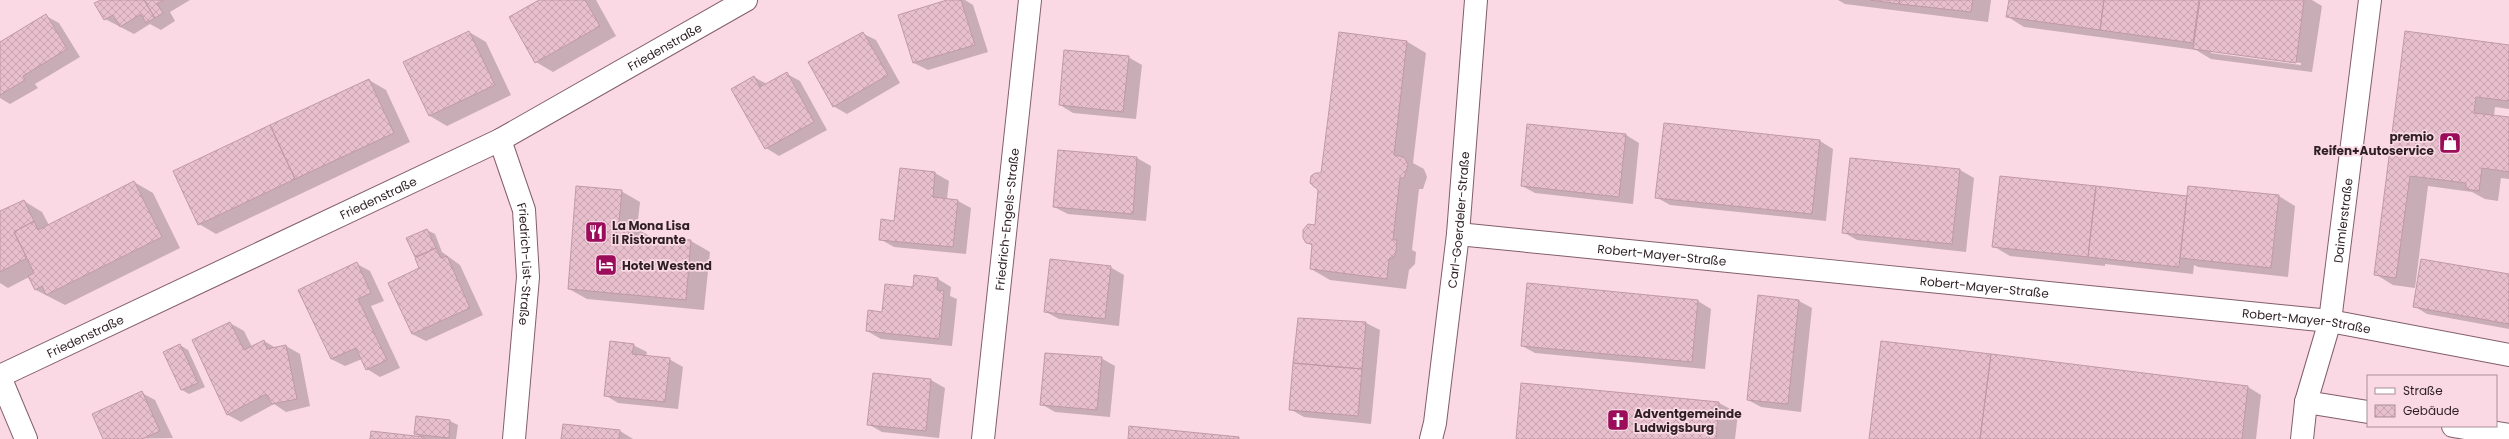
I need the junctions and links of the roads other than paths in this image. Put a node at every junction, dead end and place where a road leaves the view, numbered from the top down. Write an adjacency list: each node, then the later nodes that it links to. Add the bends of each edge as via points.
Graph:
1 (746, 0): 5 (street, Friedenstraße)
2 (1030, 0): 16 (street, Friedrich-Engels-Straße)
3 (1476, 0): 6 (street, Carl-Goerdeler-Straße)
4 (2370, 0): 7 (street, Daimlerstraße)
5 (500, 140): 9 (street, Friedenstraße); 15 (street, Friedrich-List-Straße, via 524,210 528,277)
6 (1458, 234): 7 (street, Robert-Mayer-Straße); 17 (street, Carl-Goerdeler-Straße)
7 (2330, 321): 8 (street, Robert-Mayer-Straße); 10 (street, Daimlerstraße)
8 (2509, 355)
9 (0, 376): 14 (street)
10 (2306, 402): 11 (street); 18 (street, Daimlerstraße)
11 (2367, 412)
12 (2458, 427): 13 (street)
13 (2509, 435)
14 (26, 439)
15 (514, 439)
16 (983, 439)
17 (1431, 439)
18 (2302, 439)

